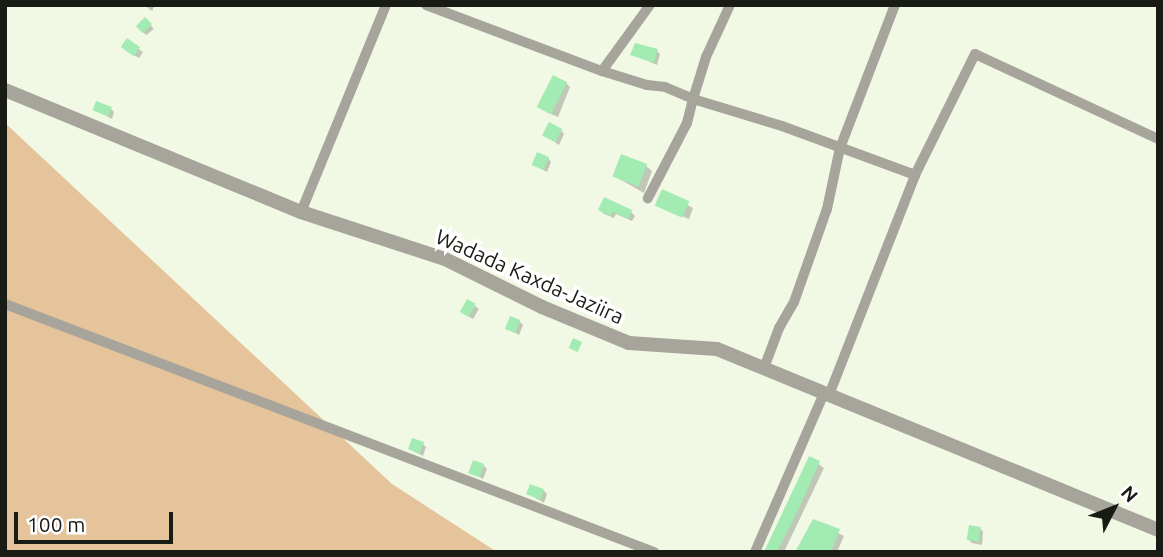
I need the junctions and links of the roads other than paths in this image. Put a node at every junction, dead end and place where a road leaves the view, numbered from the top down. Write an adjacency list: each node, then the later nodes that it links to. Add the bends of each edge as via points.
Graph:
1 (386, 5): 13 (street)
2 (426, 5): 6 (street)
3 (650, 5): 6 (street)
4 (730, 5): 8 (street)
5 (895, 5): 10 (street)
6 (602, 71): 8 (street, via 666,87)
7 (5, 90): 13 (street, Wadada Kaxda-Jaziira)
8 (693, 99): 10 (street); 12 (street, via 687,123)
9 (1158, 139): 11 (street, via 975,54)
10 (840, 148): 11 (street); 15 (street, via 822,221)
11 (915, 175): 16 (street)
12 (648, 198)
13 (302, 212): 15 (street, Wadada Kaxda-Jaziira, via 445,259 629,343 717,349)
14 (5, 304): 18 (street)
15 (764, 368): 16 (street, Wadada Kaxda-Jaziira)
16 (826, 394): 17 (street, Wadada Kaxda-Jaziira); 19 (street)
17 (1158, 530)
18 (654, 552)
19 (755, 552)

